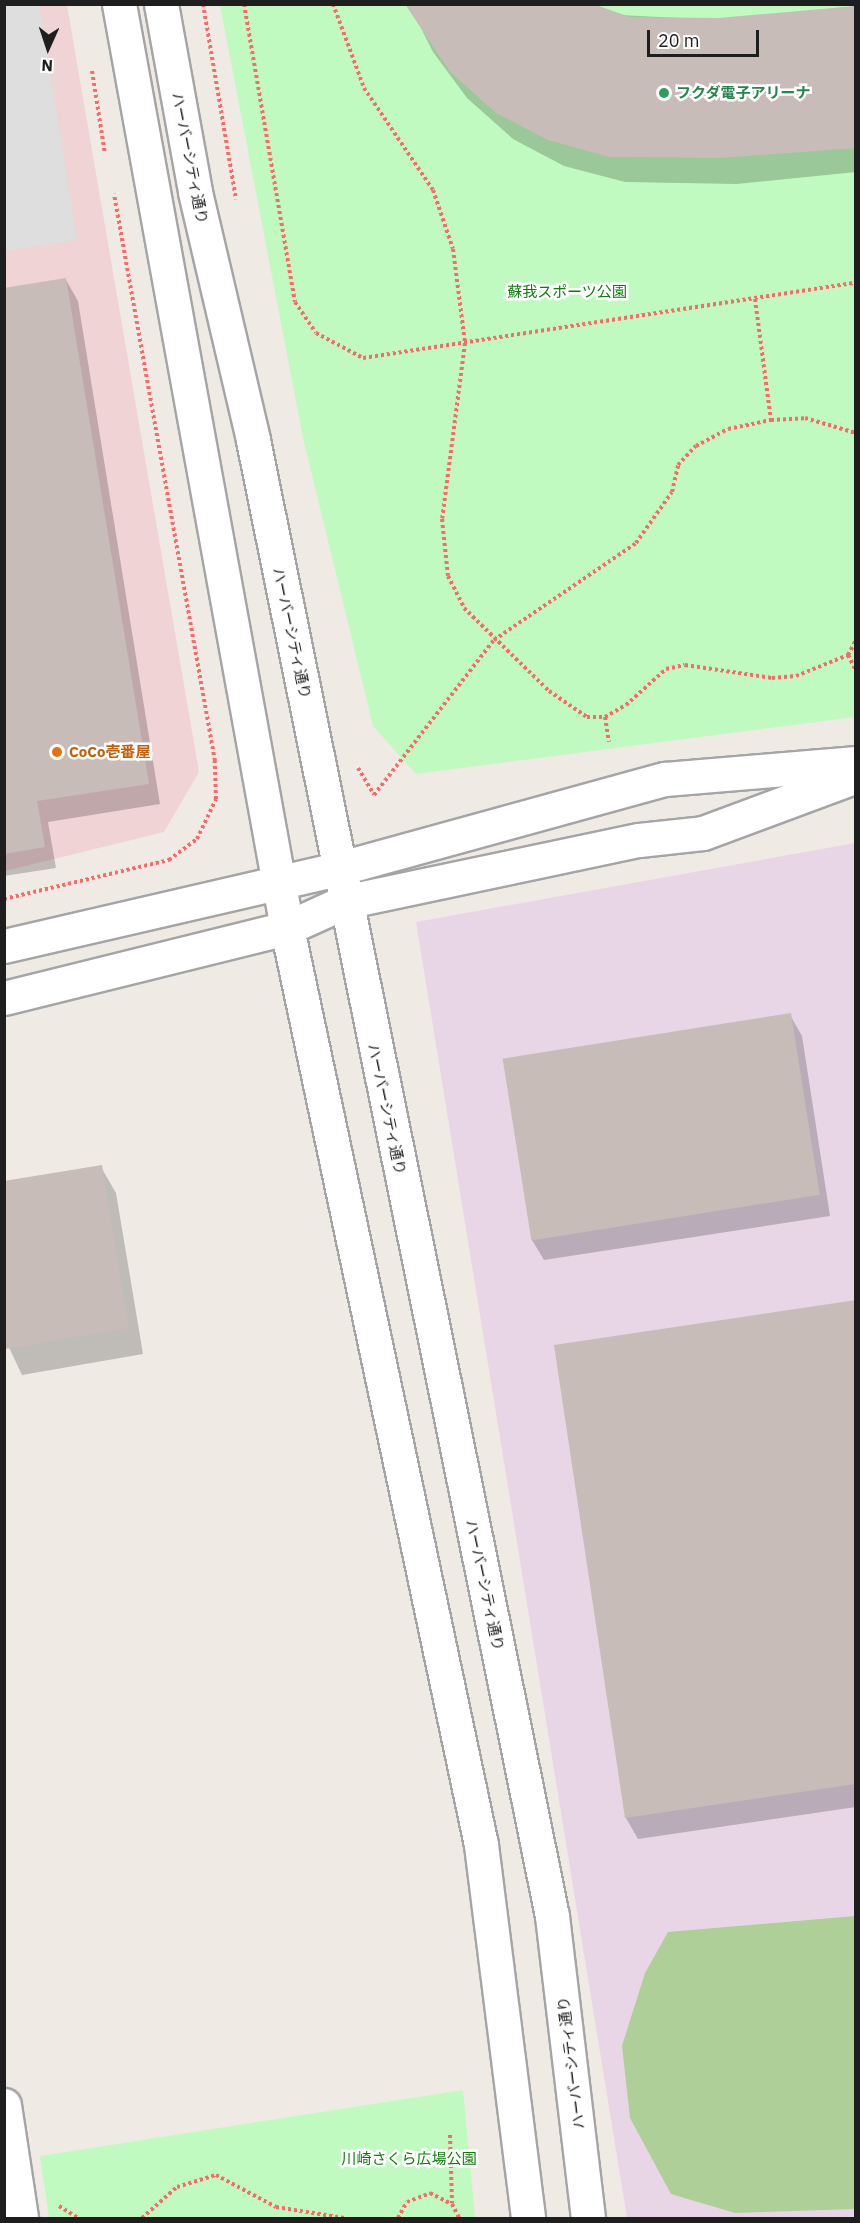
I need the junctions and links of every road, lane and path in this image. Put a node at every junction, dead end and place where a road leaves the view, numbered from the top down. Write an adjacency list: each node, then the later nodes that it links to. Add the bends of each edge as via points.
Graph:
1 (119, 4): 25 (street, via 208,516)
2 (161, 4): 24 (street, ハーバーシティ通り, via 195,192 253,440)
3 (244, 4): 10 (path, via 295,302 315,333 363,358)
4 (333, 4): 10 (path, via 364,88 433,190 453,249)
5 (90, 62): 6 (path)
6 (105, 154)
7 (114, 194): 26 (path, via 215,761 216,800 197,839 169,860)
8 (855, 283): 9 (path)
9 (755, 299): 10 (path); 11 (path)
10 (465, 343): 13 (path, via 443,531 448,576 464,608)
11 (771, 420): 12 (path, via 806,418); 13 (path, via 728,429 696,446 678,465 667,501 636,543)
12 (855, 433)
13 (494, 640): 17 (path, via 568,705 587,717); 22 (path)
14 (855, 640): 15 (path)
15 (848, 655): 16 (path); 17 (path, via 796,676 772,678 685,665 666,669)
16 (855, 671)
17 (605, 717): 18 (path)
18 (609, 742)
19 (855, 763): 20 (street)
20 (692, 776): 23 (street, via 716,798 716,819); 24 (street)
21 (855, 776): 23 (street)
22 (375, 795)
23 (703, 832): 27 (street, via 639,840)
24 (340, 868): 25 (street); 27 (street, ハーバーシティ通り)
25 (282, 881): 28 (street); 29 (street)
26 (4, 899)
27 (344, 902): 28 (street); 42 (street, ハーバーシティ通り, via 552,1916)
28 (287, 928): 30 (street); 41 (street, via 481,1845)
29 (4, 946)
30 (4, 998)
31 (4, 2105): 35 (street)
32 (450, 2135): 33 (path)
33 (452, 2204): 39 (path, via 430,2193 418,2195); 40 (path)
34 (59, 2206): 36 (path)
35 (21, 2218)
36 (78, 2218)
37 (142, 2218): 38 (path, via 177,2187 216,2175 290,2212)
38 (344, 2218)
39 (398, 2218)
40 (459, 2218)
41 (528, 2218)
42 (588, 2218)

